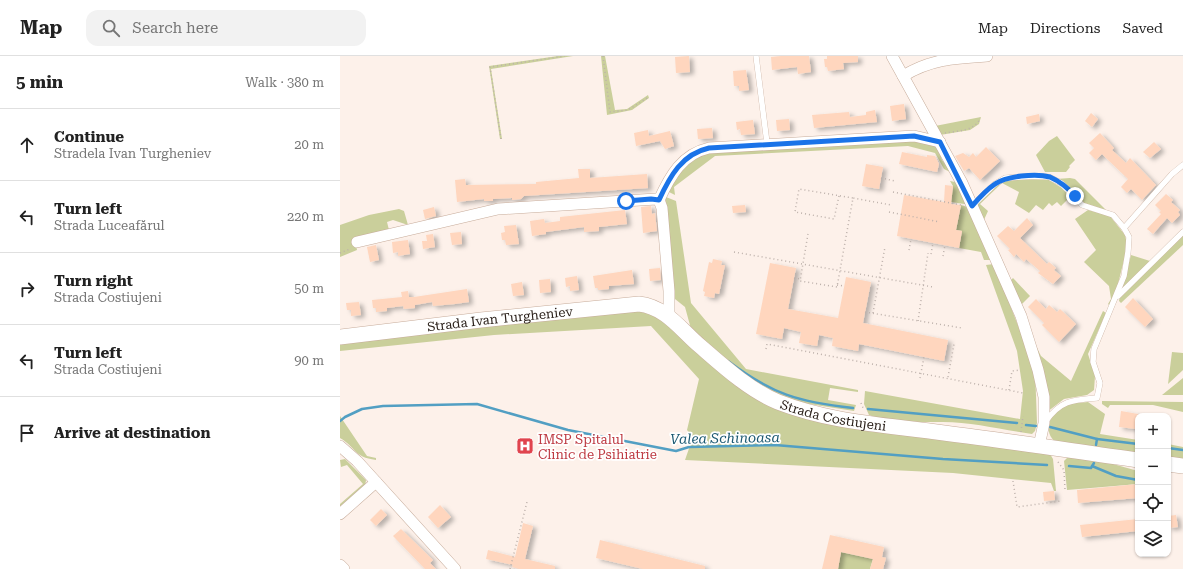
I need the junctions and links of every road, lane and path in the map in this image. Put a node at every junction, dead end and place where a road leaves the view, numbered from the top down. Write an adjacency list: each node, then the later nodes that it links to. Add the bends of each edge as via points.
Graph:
1 (566, 56): 10 (path, via 490,68)
2 (603, 56): 7 (path, via 610,112 628,110)
3 (756, 56): 11 (lane)
4 (892, 56): 6 (street)
5 (987, 56): 6 (street, via 926,64)
6 (903, 76): 9 (street)
7 (647, 98)
8 (980, 118): 9 (path, via 979,122 970,128)
9 (938, 138): 11 (street, via 914,136); 21 (street)
10 (501, 139)
11 (767, 143): 18 (street, via 709,148 692,154 673,173)
12 (1183, 166): 26 (lane, via 1172,174)
13 (881, 178): 14 (path)
14 (895, 181)
15 (893, 192): 19 (path)
16 (839, 196): 16 (path, via 799,189 795,212 834,219); 17 (path)
17 (853, 198): 20 (path); 40 (path)
18 (659, 200): 30 (street, via 498,209); 50 (street, via 662,208 669,283)
19 (951, 203)
20 (891, 205)
21 (972, 206): 26 (lane, via 1004,178 1049,177 1061,183 1082,205 1113,214); 65 (street, via 1028,338 1044,397)
22 (889, 212): 23 (path)
23 (910, 216): 24 (path); 25 (path)
24 (910, 221)
25 (940, 222)
26 (1124, 228): 48 (lane, via 1129,237 1129,247 1124,276)
27 (1183, 232): 48 (lane)
28 (808, 234): 39 (path)
29 (911, 239): 34 (path)
30 (357, 242)
31 (933, 243): 37 (path)
32 (945, 245): 38 (path)
33 (884, 246): 41 (path)
34 (909, 250)
35 (734, 252): 39 (path)
36 (928, 253): 45 (path)
37 (931, 254)
38 (943, 256)
39 (803, 263): 40 (path); 43 (path)
40 (840, 270): 41 (path); 44 (path)
41 (880, 277): 45 (path); 51 (path)
42 (794, 278): 43 (path)
43 (800, 279): 44 (path, via 836,287)
44 (837, 285): 46 (path)
45 (923, 285): 47 (path); 52 (path)
46 (844, 286)
47 (933, 287)
48 (1116, 297): 65 (lane, via 1094,349 1093,362 1100,383 1097,398 1063,403)
49 (865, 312): 51 (path)
50 (664, 313): 54 (street, Strada Ivan Turgheniev, via 639,304); 68 (street, Strada Costiujeni, via 738,377 766,396 788,406 816,415 860,423)
51 (873, 313): 52 (path)
52 (918, 321): 53 (path)
53 (962, 328)
54 (340, 337)
55 (954, 344): 61 (path)
56 (766, 349): 59 (path, via 767,344)
57 (924, 357): 59 (path)
58 (1020, 370): 62 (path, via 1012,371)
59 (921, 373): 60 (path); 61 (path)
60 (920, 378)
61 (948, 378): 62 (path)
62 (1009, 390): 63 (path)
63 (1023, 393)
64 (1023, 416): 66 (path)
65 (1044, 423): 68 (street)
66 (1020, 434)
67 (340, 446): 74 (street)
68 (1040, 446): 69 (street, Strada Costiujeni)
69 (1135, 460)
70 (1058, 462): 75 (path, via 1064,470)
71 (1171, 464): 72 (street)
72 (1183, 466)
73 (1013, 481): 76 (path, via 1017,507)
74 (376, 482): 78 (street); 81 (street)
75 (1065, 490)
76 (1061, 501)
77 (526, 502): 82 (path)
78 (340, 514)
79 (340, 565): 80 (street)
80 (344, 569)
81 (455, 569)
82 (510, 569)

